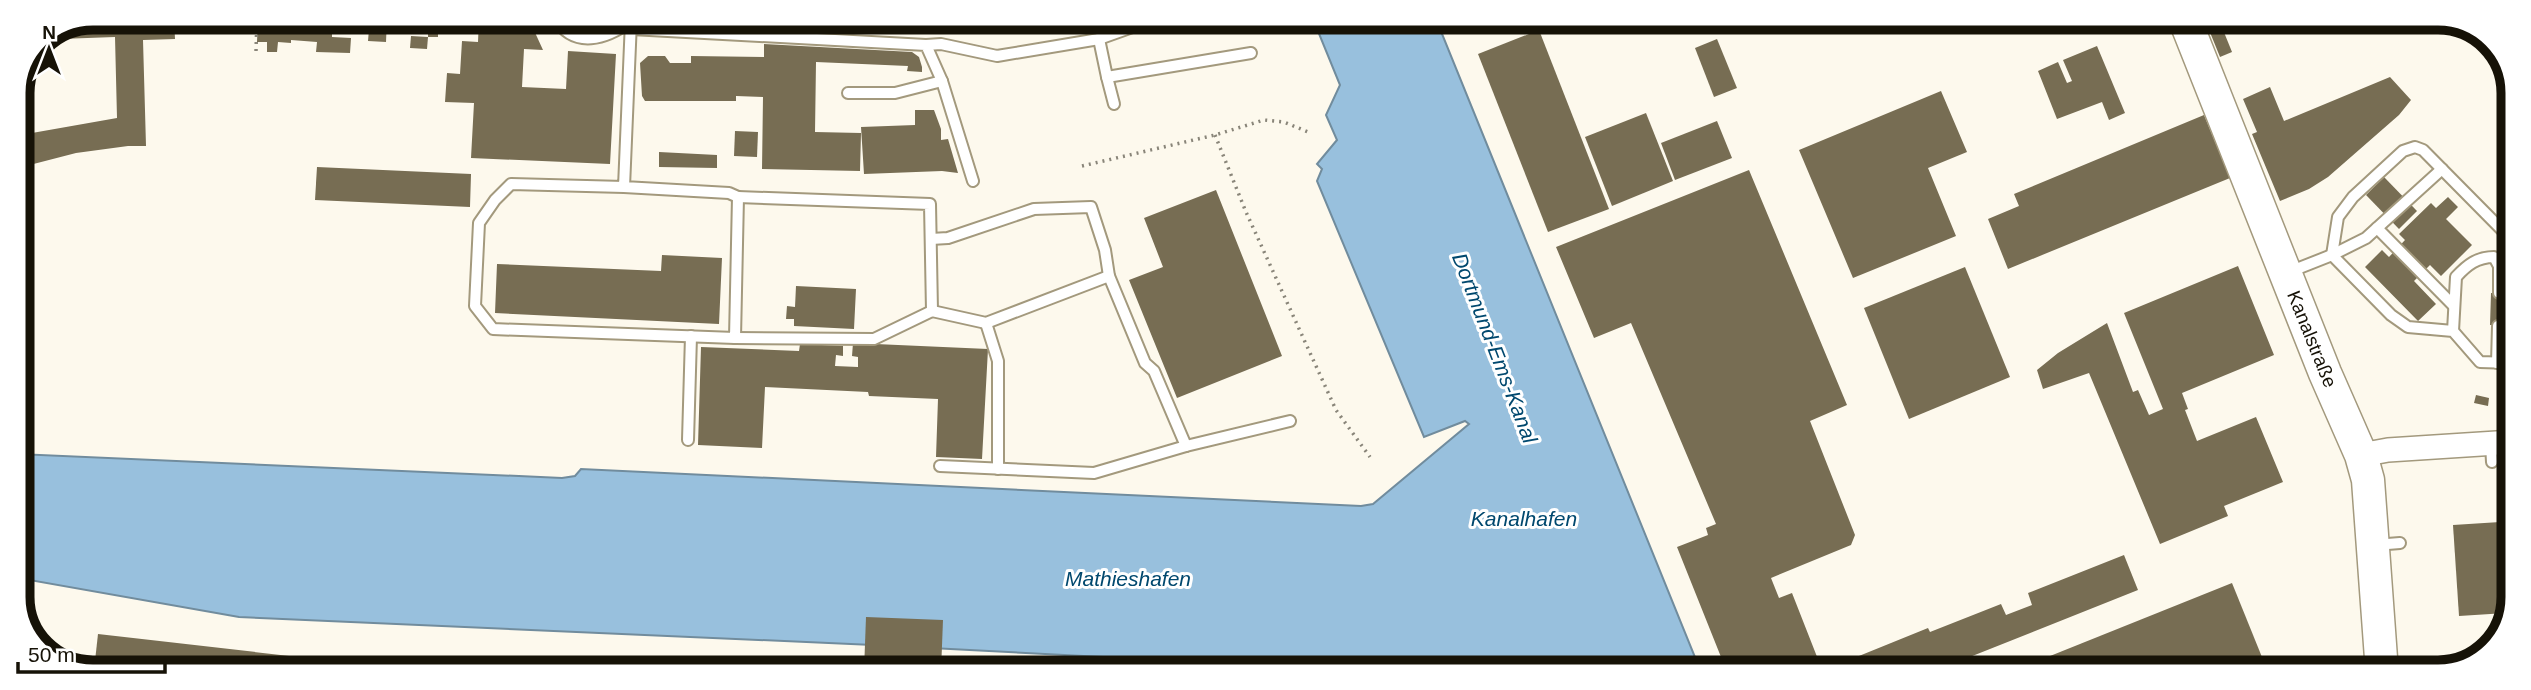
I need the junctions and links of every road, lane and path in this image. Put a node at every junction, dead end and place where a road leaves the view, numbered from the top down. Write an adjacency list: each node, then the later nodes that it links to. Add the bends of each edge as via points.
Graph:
1 (257, 30): 10 (path)
2 (567, 30): 3 (lane, via 585,38 602,38)
3 (620, 30)
4 (631, 30): 21 (lane)
5 (725, 30): 9 (lane)
6 (1124, 30): 8 (lane)
7 (2189, 30): 27 (main road, Kanalstraße)
8 (1099, 39): 9 (lane, via 997,56); 12 (lane)
9 (926, 45): 13 (lane)
10 (256, 51)
11 (1251, 53): 12 (lane)
12 (1107, 77): 15 (lane)
13 (942, 81): 14 (lane, via 895,93); 20 (lane)
14 (848, 93)
15 (1114, 104)
16 (1308, 132): 17 (path, via 1264,120)
17 (1215, 135): 18 (path); 44 (path, via 1336,410)
18 (1082, 166)
19 (2442, 169): 23 (lane); 24 (lane); 26 (lane, via 2423,150 2403,151 2338,217)
20 (973, 181)
21 (624, 187): 22 (lane); 35 (lane, via 511,184 479,223 475,306 493,329)
22 (738, 197): 25 (lane, via 930,204); 36 (lane)
23 (2377, 228): 26 (lane); 30 (lane)
24 (2501, 229)
25 (931, 239): 28 (lane, via 948,238 1034,209 1091,207); 31 (lane)
26 (2332, 255): 27 (lane); 34 (lane, via 2391,315 2409,327)
27 (2286, 273): 43 (main road, Kanalstraße)
28 (1109, 276): 32 (lane); 41 (lane)
29 (2499, 293): 30 (lane, via 2497,260 2486,257 2469,263 2456,277)
30 (2454, 306): 34 (lane)
31 (932, 311): 32 (lane); 36 (lane, via 874,339)
32 (986, 323): 46 (lane, via 999,361)
33 (2498, 326): 37 (lane)
34 (2453, 331): 37 (lane, via 2480,362)
35 (691, 337): 36 (lane); 40 (lane)
36 (735, 338)
37 (2497, 363): 38 (lane)
38 (2501, 363)
39 (1290, 421): 41 (lane)
40 (688, 440)
41 (1186, 446): 46 (lane, via 1094,473)
42 (2498, 449): 43 (street, via 2388,450)
43 (2361, 456): 47 (main road, Kanalstraße, via 2386,544)
44 (1370, 457)
45 (940, 466): 46 (lane)
46 (999, 468)
47 (2382, 660)

